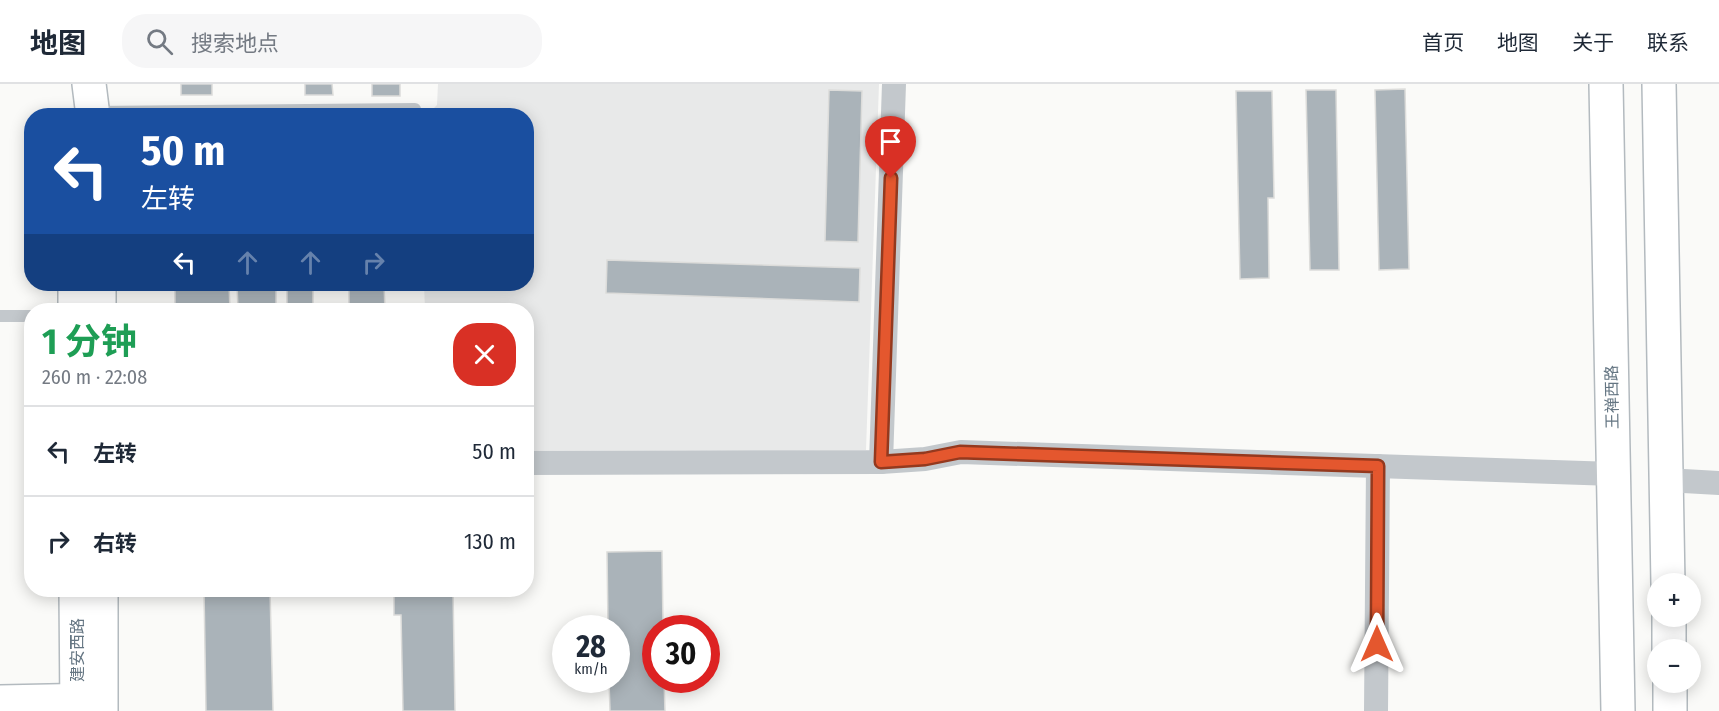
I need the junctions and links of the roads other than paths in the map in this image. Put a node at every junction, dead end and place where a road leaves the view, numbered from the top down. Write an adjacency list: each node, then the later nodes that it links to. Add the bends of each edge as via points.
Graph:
1 (77, 84): 5 (main road)
2 (894, 84): 9 (street)
3 (1606, 84): 12 (main road, 王禅西路)
4 (1659, 84): 13 (main road)
5 (88, 107): 6 (lane)
6 (252, 108)
7 (0, 316): 8 (lane)
8 (24, 316)
9 (881, 462): 10 (street); 11 (street, via 960,452)
10 (534, 463)
11 (1378, 466): 12 (street); 21 (street)
12 (1614, 474): 22 (main road, 王禅西路)
13 (1666, 480): 14 (street); 15 (main road)
14 (1719, 483)
15 (1668, 573)
16 (77, 597): 20 (main road, 建安西路)
17 (99, 597): 20 (main road, 建安西路)
18 (1670, 693): 23 (main road)
19 (0, 702): 20 (main road)
20 (89, 705)
21 (1376, 711)
22 (1618, 711)
23 (1670, 711)

